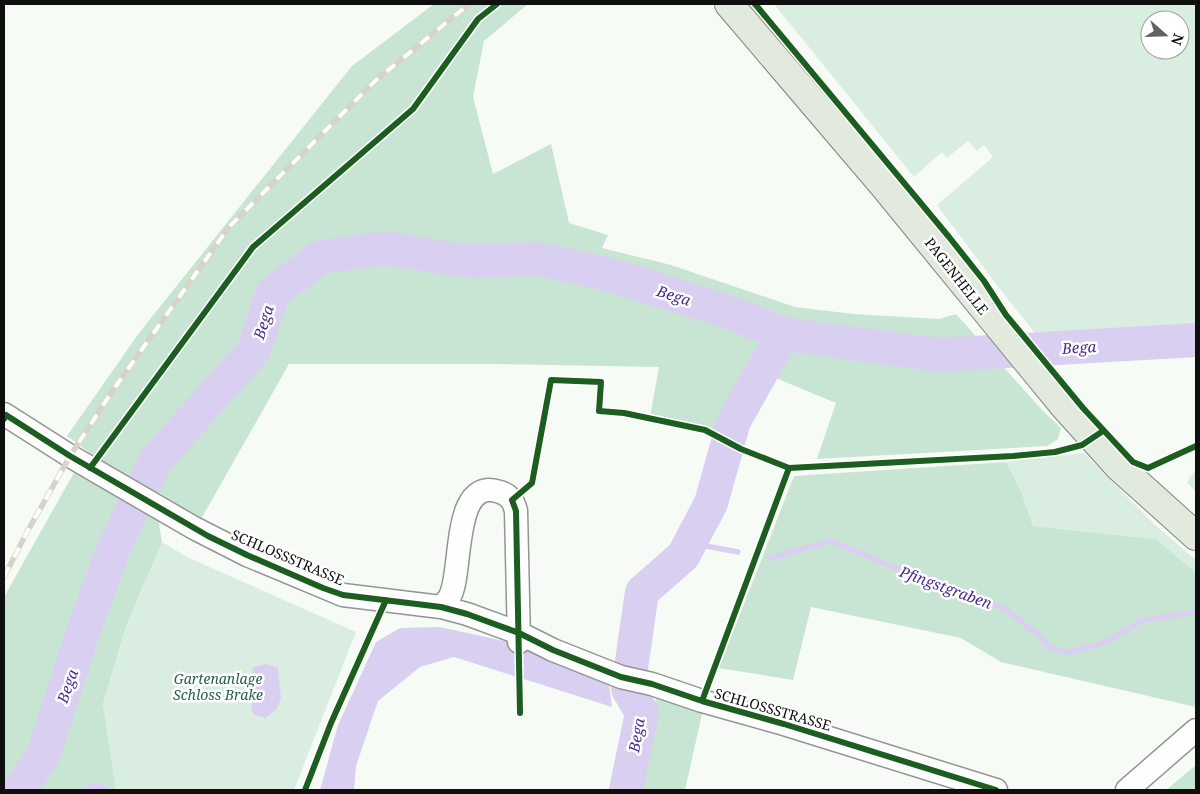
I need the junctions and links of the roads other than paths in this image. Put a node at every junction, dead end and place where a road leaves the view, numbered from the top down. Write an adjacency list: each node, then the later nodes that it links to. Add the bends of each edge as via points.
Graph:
1 (729, 4): 3 (main road, PAGENHELLE, via 903,208 1064,406 1118,466)
2 (4, 416): 4 (street, SCHLOSSSTRASSE, via 110,480 247,555 342,594)
3 (1196, 536)
4 (441, 607): 5 (street, SCHLOSSSTRASSE); 5 (street, via 452,590 468,503 480,493 498,491 512,500 516,512)
5 (519, 637): 7 (street, SCHLOSSSTRASSE, via 621,677)
6 (1196, 730): 8 (street)
7 (996, 790)
8 (1127, 790)

